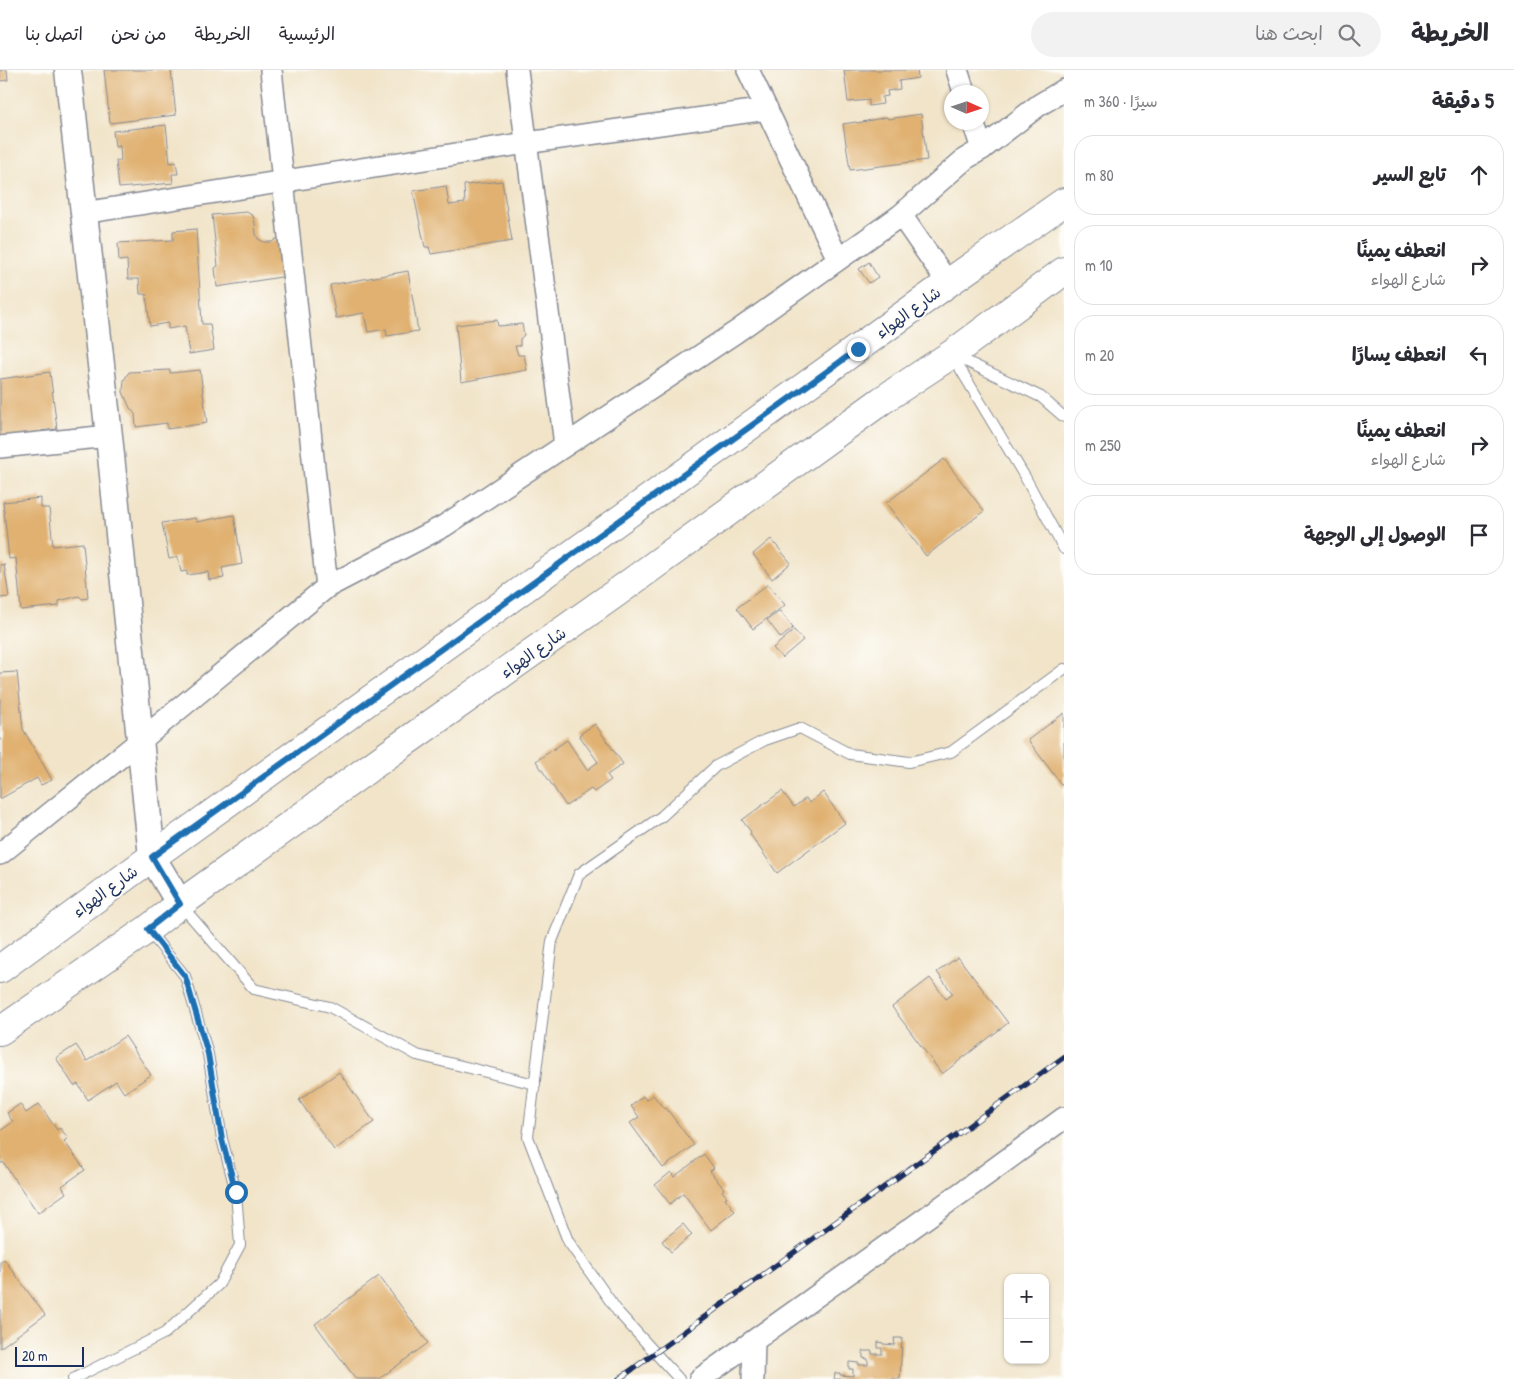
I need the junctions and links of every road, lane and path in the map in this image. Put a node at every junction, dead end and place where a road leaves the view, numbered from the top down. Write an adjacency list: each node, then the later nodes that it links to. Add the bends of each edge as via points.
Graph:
1 (68, 70): 14 (street)
2 (271, 70): 12 (street)
3 (516, 70): 10 (street)
4 (748, 70): 8 (street)
5 (957, 70): 6 (street)
6 (962, 85)
7 (1064, 90): 11 (street)
8 (767, 109): 10 (street); 16 (street)
9 (976, 130): 11 (street)
10 (526, 143): 12 (street); 22 (street)
11 (982, 149): 15 (street, via 965,159)
12 (283, 181): 14 (street); 25 (street)
13 (1064, 202): 18 (main road, شارع الهواء)
14 (83, 213): 21 (street)
15 (901, 215): 16 (street); 18 (street)
16 (838, 259): 22 (street, via 736,332)
17 (1064, 271): 19 (main road, شارع الهواء)
18 (948, 283): 29 (main road, شارع الهواء)
19 (952, 354): 20 (lane, via 1041,397); 24 (lane); 30 (main road, شارع الهواء, via 881,401)
20 (1064, 417)
21 (109, 436): 23 (street); 27 (street)
22 (565, 446): 25 (street, via 444,526)
23 (0, 447)
24 (1064, 549)
25 (327, 587): 27 (street)
26 (1064, 669): 34 (lane, via 951,752 909,762 850,754 800,728 765,740 716,766 662,816 580,874 552,941)
27 (140, 741): 28 (street); 29 (street)
28 (0, 854)
29 (152, 857): 30 (street); 32 (main road, شارع الهواء)
30 (180, 904): 31 (main road, شارع الهواء); 34 (lane, via 254,989 330,1007 417,1056)
31 (148, 929): 33 (main road, شارع الهواء); 37 (lane, via 185,976 206,1045 222,1139 236,1192 240,1245 219,1284 165,1333)
32 (0, 969)
33 (0, 1031)
34 (535, 1084): 38 (lane, via 528,1137 568,1242 618,1312)
35 (1064, 1118): 36 (street)
36 (754, 1341): 39 (street); 40 (street)
37 (73, 1379)
38 (679, 1379)
39 (700, 1379)
40 (753, 1379)

